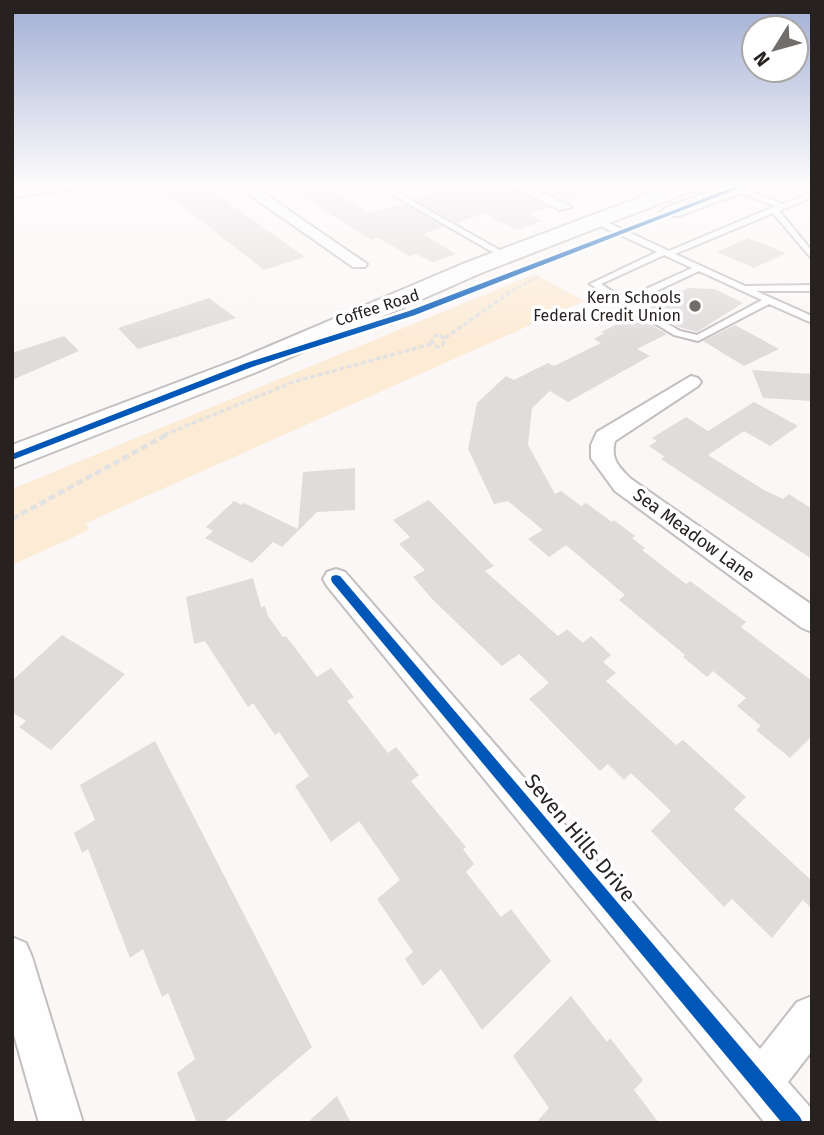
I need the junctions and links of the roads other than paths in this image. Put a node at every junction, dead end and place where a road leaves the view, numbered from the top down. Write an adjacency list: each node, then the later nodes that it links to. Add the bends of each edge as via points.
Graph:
1 (318, 236): 11 (street)
2 (470, 236): 9 (lane)
3 (556, 236): 9 (main road, Coffee Road)
4 (606, 236): 18 (main road, Coffee Road, via 412,313)
5 (630, 236): 8 (lane)
6 (708, 236): 8 (lane)
7 (797, 236): 10 (lane)
8 (666, 253): 12 (lane); 16 (lane, via 594,284)
9 (506, 256): 18 (main road, Coffee Road)
10 (812, 257)
11 (359, 264)
12 (699, 268): 13 (lane); 16 (lane)
13 (743, 288): 14 (lane); 15 (lane)
14 (812, 288)
15 (769, 300): 16 (lane, via 698,338 677,333); 17 (lane)
16 (624, 303)
17 (812, 320)
18 (248, 365): 20 (main road, Coffee Road)
19 (691, 382): 22 (street, Sea Meadow Lane, via 605,437 599,449 601,462 623,485)
20 (12, 457)
21 (336, 579): 25 (street, Seven Hills Drive)
22 (812, 620)
23 (12, 957): 26 (street)
24 (812, 1017): 25 (street)
25 (761, 1082): 27 (street, Seven Hills Drive)
26 (61, 1123)
27 (794, 1123)

